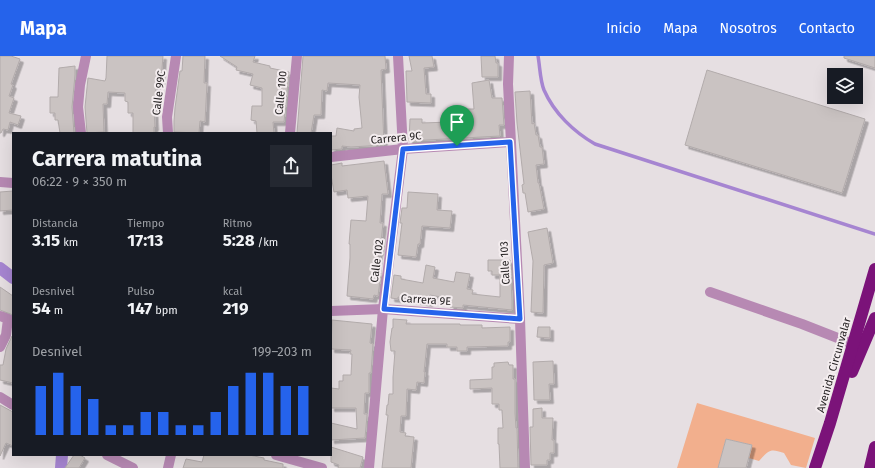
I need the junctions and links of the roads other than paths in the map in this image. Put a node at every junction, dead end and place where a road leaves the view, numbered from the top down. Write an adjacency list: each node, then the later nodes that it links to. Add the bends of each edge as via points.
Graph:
1 (86, 56): 6 (street, via 78,107)
2 (176, 56): 7 (street, Calle 99C, via 167,117)
3 (398, 56): 10 (street, Calle 102)
4 (509, 56): 9 (street, Calle 103)
5 (294, 57): 8 (street, Calle 100)
6 (81, 132)
7 (168, 132)
8 (290, 132)
9 (510, 142): 10 (street, Carrera 9C); 20 (street, Calle 103)
10 (403, 149): 11 (street, Carrera 9C); 16 (street, Calle 102)
11 (332, 157)
12 (0, 182): 13 (street)
13 (12, 183)
14 (875, 270): 21 (highway, Avenida Circunvalar)
15 (710, 292): 21 (street)
16 (384, 309): 17 (street, Carrera 9E); 20 (street, Carrera 9E); 33 (street, Calle 102)
17 (332, 311)
18 (4, 318): 22 (street, via 6,335)
19 (875, 318): 25 (highway)
20 (520, 319): 34 (street, Calle 103)
21 (853, 344): 25 (highway, Avenida Circunvalar)
22 (0, 347)
23 (0, 397): 24 (street)
24 (12, 404)
25 (830, 423): 35 (highway, Avenida Circunvalar)
26 (875, 447): 36 (highway)
27 (109, 456): 30 (street)
28 (171, 456): 31 (street)
29 (280, 456): 32 (street)
30 (133, 468)
31 (168, 468)
32 (322, 468)
33 (369, 468)
34 (525, 468)
35 (816, 468)
36 (870, 468)

